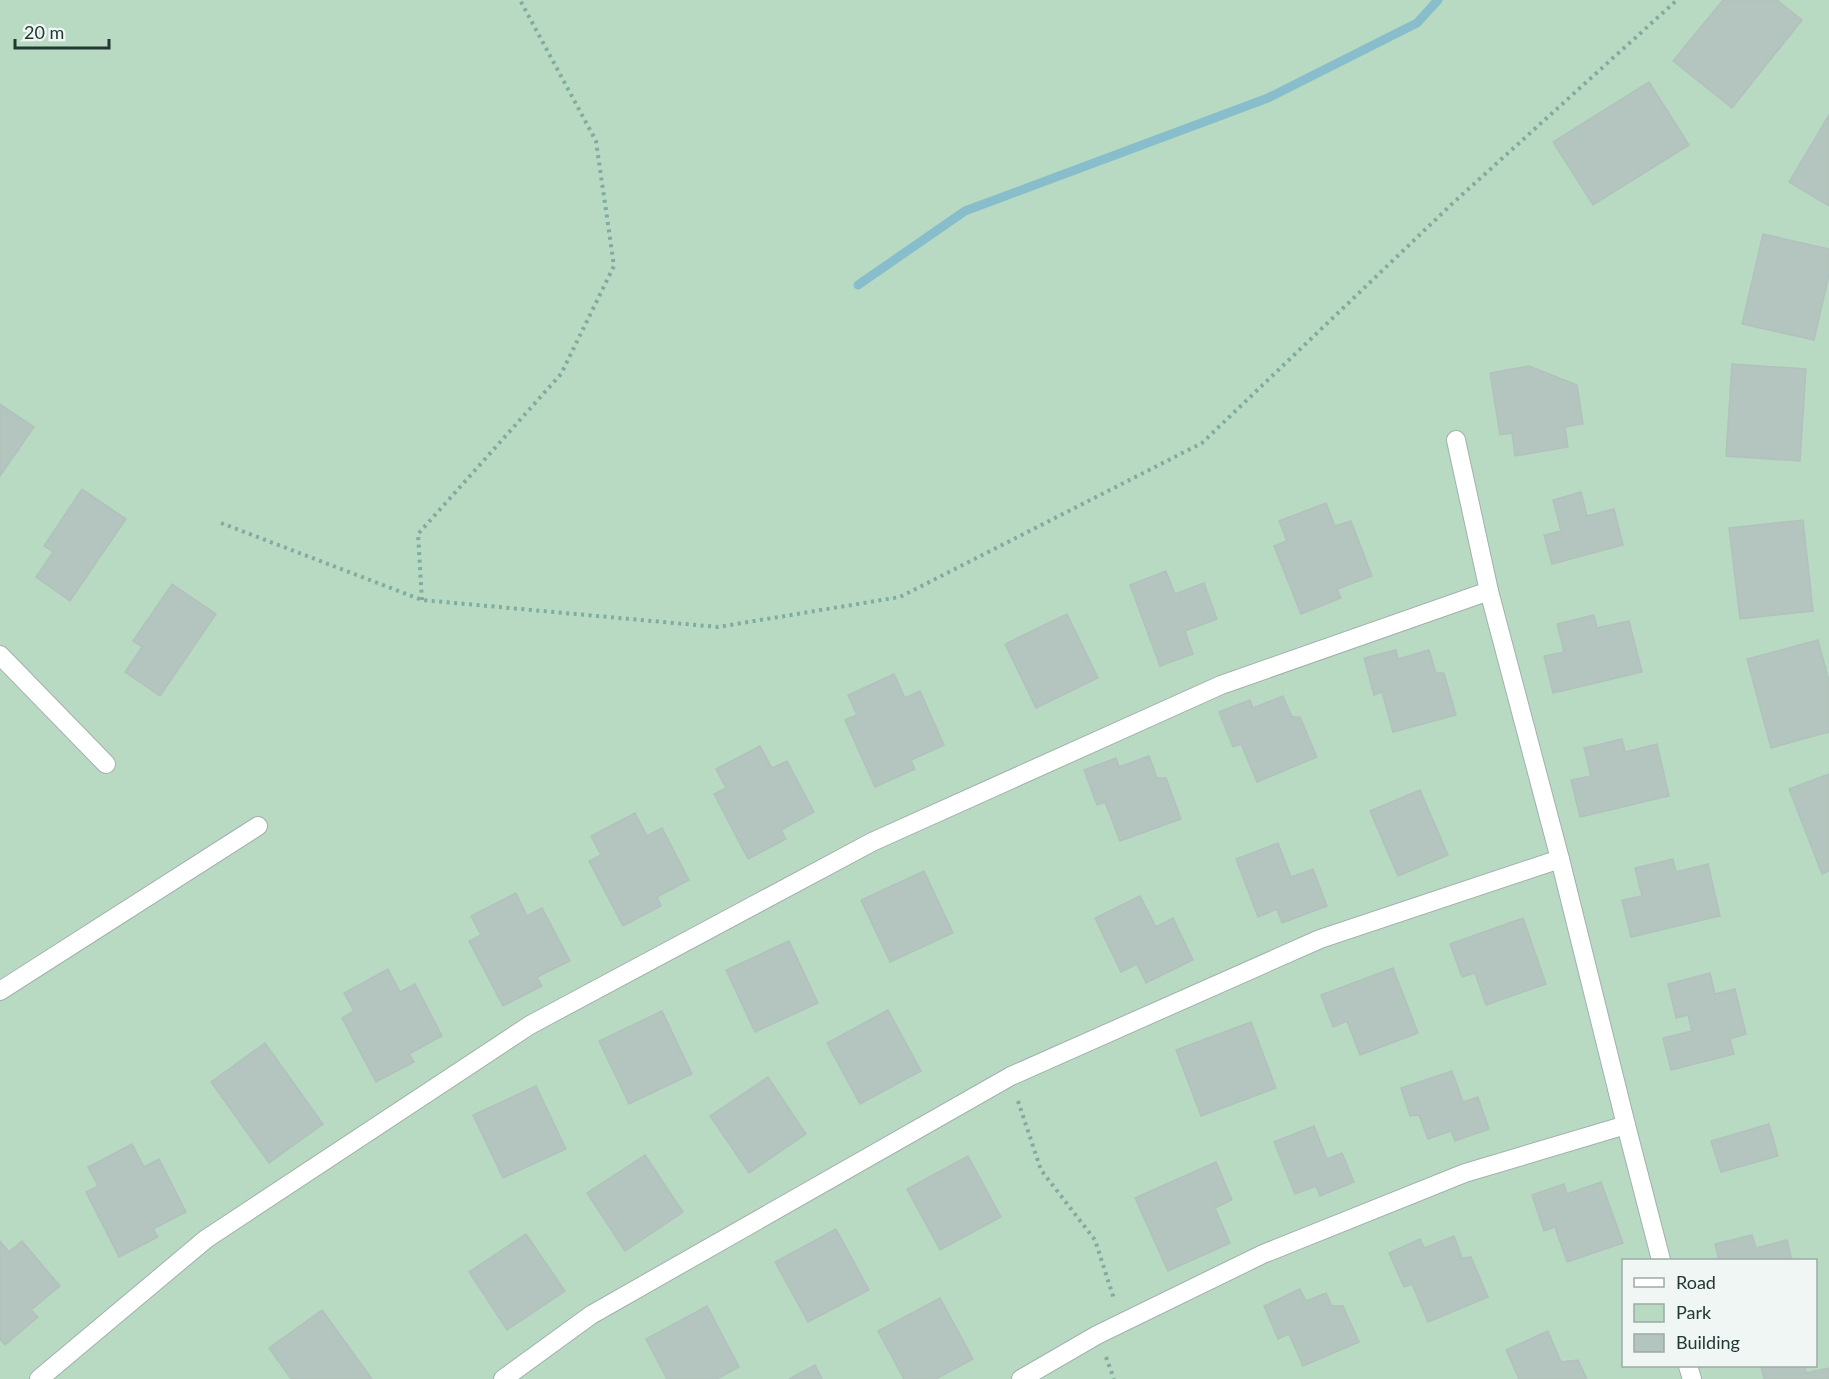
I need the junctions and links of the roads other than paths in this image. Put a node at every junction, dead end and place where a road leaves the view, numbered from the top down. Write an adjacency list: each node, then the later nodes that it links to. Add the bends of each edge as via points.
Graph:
1 (1456, 440): 2 (street)
2 (1488, 591): 6 (street); 10 (street, via 1221,685 872,842 530,1025 206,1239)
3 (0, 655): 4 (street)
4 (106, 764)
5 (258, 826): 7 (street)
6 (1560, 859): 8 (street); 11 (street, via 1320,939 1011,1076 591,1315)
7 (0, 991)
8 (1626, 1125): 9 (street); 12 (street, via 1465,1173 1263,1254 1097,1335)
9 (1661, 1259)
10 (39, 1379)
11 (503, 1379)
12 (1021, 1379)

